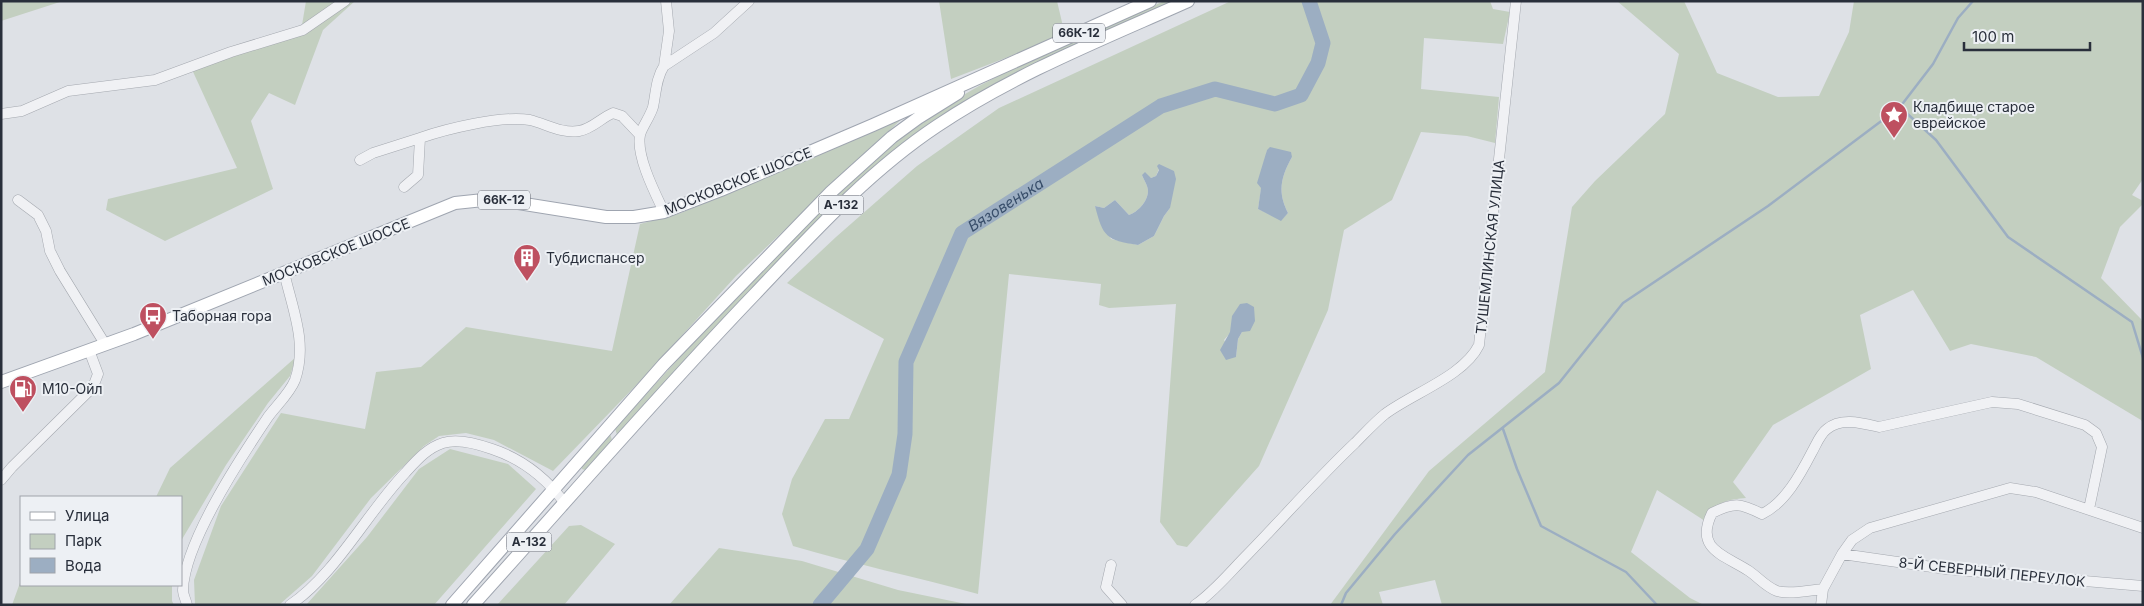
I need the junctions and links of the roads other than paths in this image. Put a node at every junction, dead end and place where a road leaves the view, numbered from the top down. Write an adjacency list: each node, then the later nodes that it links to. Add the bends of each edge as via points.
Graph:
1 (345, 1): 9 (street, via 303,30 155,80 68,91 22,111)
2 (666, 1): 8 (street, via 669,31)
3 (749, 1): 8 (street, via 714,33)
4 (1150, 1): 7 (main road, МОСКОВСКОЕ ШОССЕ / 66К-12)
5 (1188, 1): 22 (main road, А-132, via 1002,86 937,126 884,166 800,247 675,378)
6 (1516, 1): 34 (street, ТУШЕМЛИНСКАЯ УЛИЦА, via 1486,288 1479,345 1475,353 1447,376 1384,415)
7 (1008, 64): 15 (main road, МОСКОВСКОЕ ШОССЕ / 66К-12, via 846,137); 21 (main road, А-132, via 918,118 859,166 663,365)
8 (664, 66): 10 (street, via 649,120)
9 (1, 114)
10 (640, 135): 11 (street, via 622,116 613,114 579,131 529,120 513,120 445,129); 15 (street, via 648,178)
11 (420, 138): 12 (street); 13 (street, via 418,175)
12 (360, 160)
13 (404, 187)
14 (18, 200): 17 (street, via 38,215 60,271)
15 (664, 212): 16 (main road, МОСКОВСКОЕ ШОССЕ / 66К-12, via 606,217 493,199 455,203)
16 (284, 272): 17 (main road, МОСКОВСКОЕ ШОССЕ / 66К-12); 29 (street, via 299,328 300,357 295,382 217,498 198,537 186,570 183,592)
17 (105, 344): 18 (main road, МОСКОВСКОЕ ШОССЕ / 66К-12)
18 (89, 350): 19 (main road, МОСКОВСКОЕ ШОССЕ / 66К-12); 20 (street, via 98,374 93,387)
19 (1, 382)
20 (1, 480)
21 (554, 488): 22 (street); 30 (street, via 509,454 469,442 445,442 430,449 385,494 306,594); 31 (main road, А-132)
22 (564, 502): 32 (main road, А-132)
23 (2089, 509): 24 (street); 25 (street, via 2036,492 2010,488 1870,528 1852,540); 28 (street, via 2102,447 2096,433 2085,425 2018,404 1992,402 1878,427 1842,422 1826,429 1802,471 1775,508 1762,514 1741,504 1727,506 1712,513 1706,532 1711,547 1720,555 1778,591)
24 (2143, 528)
25 (1842, 554): 27 (street, 8-Й СЕВЕРНЫЙ ПЕРЕУЛОК, via 1946,569); 28 (street)
26 (1112, 565): 33 (street, via 1106,587)
27 (2143, 586)
28 (1823, 589): 35 (street)
29 (187, 605)
30 (290, 605)
31 (452, 605)
32 (473, 605)
33 (1122, 605)
34 (1195, 605)
35 (1821, 605)

